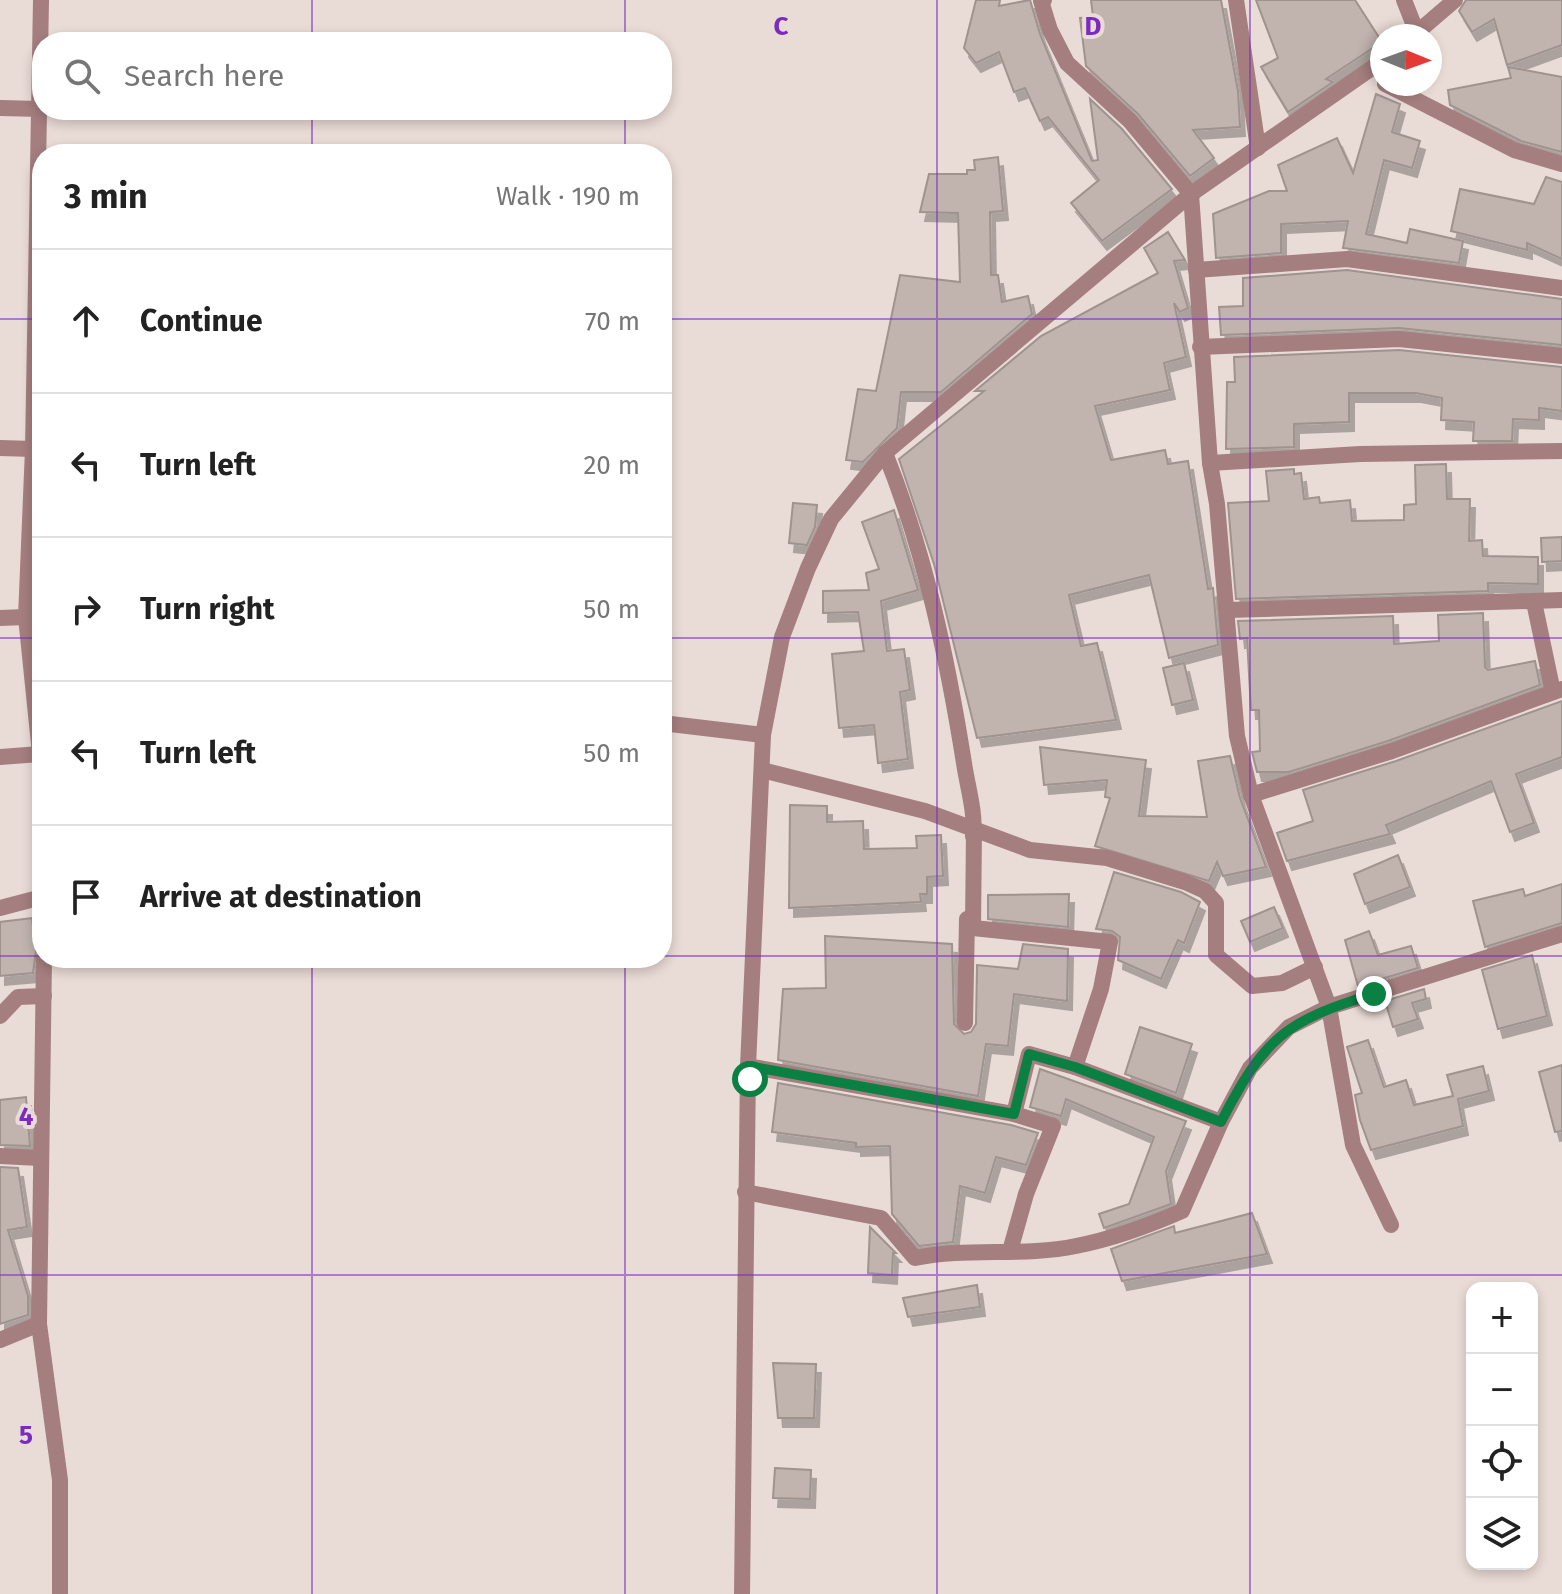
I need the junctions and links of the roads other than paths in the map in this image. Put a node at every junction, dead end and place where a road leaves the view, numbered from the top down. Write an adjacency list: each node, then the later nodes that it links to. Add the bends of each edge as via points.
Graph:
1 (41, 0): 8 (street)
2 (1044, 0): 19 (street, via 1050,30 1067,63 1130,121)
3 (1236, 0): 17 (street)
4 (1404, 0): 6 (street)
5 (1455, 0): 7 (street)
6 (1412, 24)
7 (1427, 24)
8 (41, 32)
9 (1370, 72): 10 (street)
10 (1366, 75): 11 (street); 17 (street)
11 (1370, 77)
12 (1409, 96): 18 (street, via 1514,150)
13 (0, 108): 14 (street)
14 (32, 109)
15 (41, 120): 16 (street)
16 (40, 144)
17 (1258, 148): 19 (street)
18 (1562, 164)
19 (1191, 194): 20 (street); 27 (street)
20 (1196, 270): 21 (street, via 1347,259); 22 (street)
21 (1562, 288)
22 (1200, 347): 23 (street, via 1399,339); 28 (street)
23 (1562, 356)
24 (0, 448): 25 (street)
25 (32, 449)
26 (1562, 451): 28 (street)
27 (885, 453): 38 (street, via 831,519 808,568 782,637); 43 (street, via 905,501 934,605)
28 (1210, 463): 32 (street)
29 (32, 473): 33 (street)
30 (1562, 600): 31 (street)
31 (1534, 602): 32 (street); 36 (street)
32 (1227, 610): 42 (street, via 1237,736)
33 (26, 617): 34 (street); 35 (street)
34 (0, 618)
35 (32, 636)
36 (1558, 690): 42 (street)
37 (672, 724): 38 (street)
38 (763, 735): 41 (street)
39 (32, 755): 40 (street)
40 (0, 757)
41 (762, 770): 43 (street, via 925,811); 53 (street)
42 (1251, 795): 47 (street)
43 (974, 829): 47 (street, via 1030,850 1107,858 1205,891 1216,903 1216,955 1252,986 1282,983); 52 (street); 54 (street, via 973,928 1110,942 1101,989)
44 (32, 900): 45 (street)
45 (0, 908)
46 (1562, 934): 50 (street)
47 (1315, 967): 50 (street)
48 (44, 968): 49 (street)
49 (44, 996): 51 (street, via 18,997); 58 (street)
50 (1329, 1007): 56 (street, via 1289,1027 1250,1068); 60 (street, via 1353,1145)
51 (0, 1016)
52 (965, 1023)
53 (748, 1066): 55 (street); 59 (street)
54 (1075, 1067): 55 (street, via 1029,1054); 56 (street)
55 (1014, 1114): 61 (street, via 1053,1126)
56 (1221, 1122): 61 (street, via 1182,1211 1075,1247)
57 (0, 1156): 58 (street)
58 (40, 1158): 62 (street)
59 (745, 1192): 61 (street, via 881,1218 915,1258 941,1252); 65 (street)
60 (1391, 1225)
61 (1010, 1251)
62 (39, 1324): 63 (street); 64 (street, via 60,1480)
63 (0, 1340)
64 (60, 1594)
65 (742, 1594)

